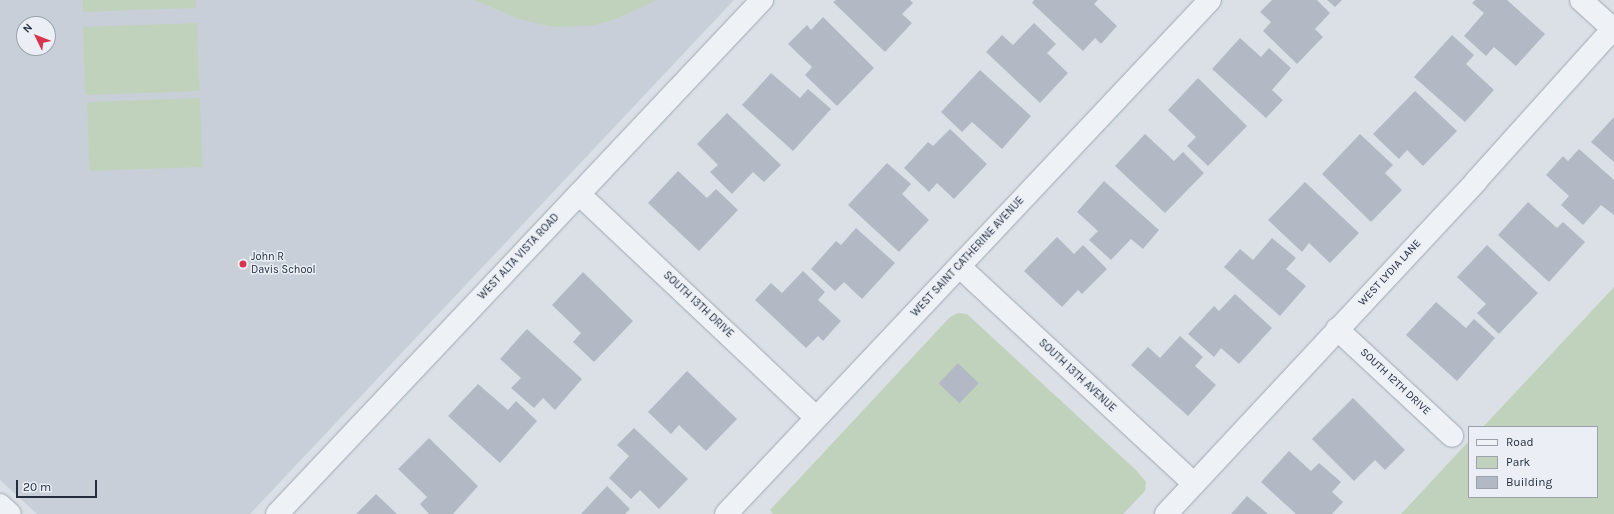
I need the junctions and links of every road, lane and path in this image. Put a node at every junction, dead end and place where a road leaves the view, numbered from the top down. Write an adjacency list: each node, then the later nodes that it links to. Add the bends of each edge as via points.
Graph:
1 (762, 0): 5 (street, WEST ALTA VISTA ROAD)
2 (1210, 0): 6 (street, WEST SAINT CATHERINE AVENUE)
3 (1581, 0): 4 (street)
4 (1613, 29): 7 (street, WEST LYDIA LANE)
5 (579, 194): 8 (street, SOUTH 13TH DRIVE); 13 (street, WEST ALTA VISTA ROAD)
6 (960, 267): 8 (street, WEST SAINT CATHERINE AVENUE); 10 (street, SOUTH 13TH AVENUE)
7 (1337, 329): 9 (street, SOUTH 12TH DRIVE); 10 (street, WEST LYDIA LANE)
8 (816, 417): 14 (street, WEST SAINT CATHERINE AVENUE)
9 (1452, 436)
10 (1194, 484): 15 (street, WEST LYDIA LANE)
11 (0, 505): 12 (street)
12 (10, 514)
13 (277, 514)
14 (726, 514)
15 (1166, 514)

